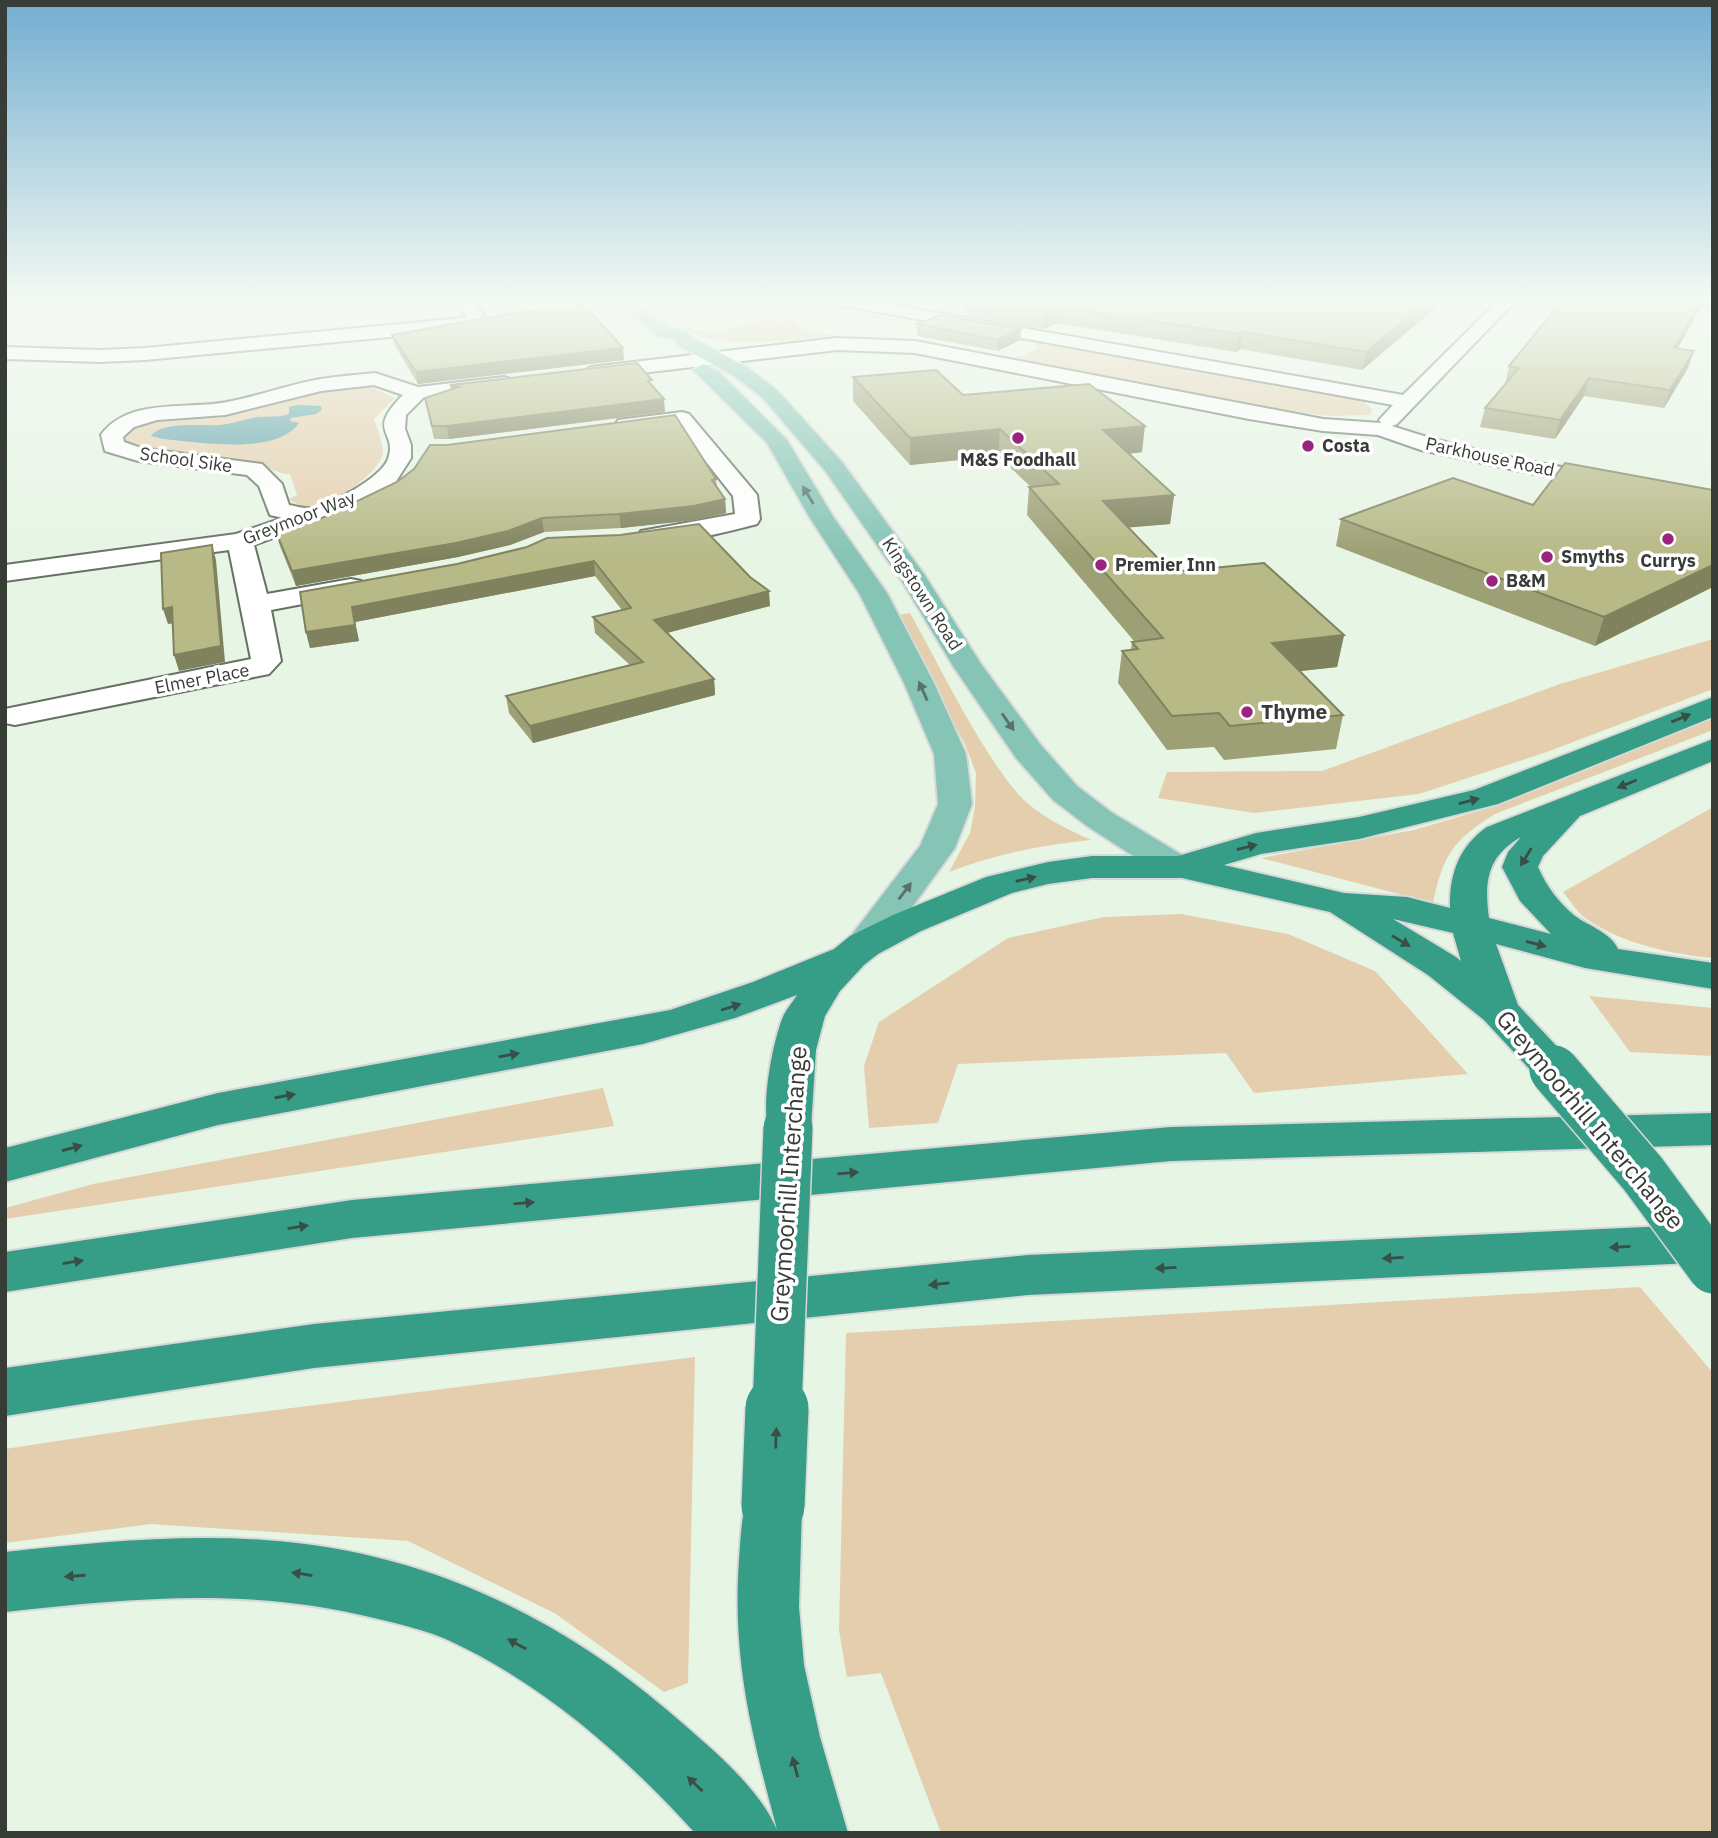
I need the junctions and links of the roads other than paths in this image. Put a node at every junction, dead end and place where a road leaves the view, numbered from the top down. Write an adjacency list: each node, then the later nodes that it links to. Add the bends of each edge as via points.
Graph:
1 (318, 386): 18 (street, School Sike, via 225,409 155,414 127,422 112,435 113,446 138,454 254,469 270,484 279,510)
2 (396, 386): 10 (street, School Sike)
3 (478, 386): 10 (street)
4 (722, 386): 31 (main road, Kingstown Road, one-way to 4, via 937,848 955,804 950,754 873,593 776,440)
5 (759, 386): 11 (main road, Kingstown Road)
6 (770, 386): 11 (street)
7 (1115, 386): 14 (street, Parkhouse Road, via 1286,419)
8 (1319, 386): 12 (street)
9 (1424, 386): 12 (street)
10 (417, 393): 15 (street, via 396,414 394,429)
11 (770, 394): 28 (main road, Kingstown Road, one-way to 28, via 834,467 1027,751 1065,793)
12 (1408, 402): 14 (street)
13 (600, 429): 19 (street, via 682,418 745,495 748,519)
14 (1381, 429): 17 (street, Parkhouse Road, via 1421,443)
15 (400, 449): 16 (street); 18 (street, Greymoor Way, via 400,458 387,478 353,500)
16 (425, 449)
17 (1713, 499)
18 (312, 516): 20 (street, Greymoor Way)
19 (621, 539)
20 (240, 541): 21 (street, Greymoor Way); 23 (street, Elmer Place)
21 (5, 573)
22 (379, 582): 23 (street)
23 (256, 604): 25 (street, Elmer Place, via 266,662 258,668)
24 (1713, 706): 28 (highway, one-way to 24, via 1256,844 1359,828 1486,797)
25 (15, 716)
26 (1713, 749): 27 (highway, one-way to 27)
27 (1572, 807): 30 (highway, via 1510,828 1490,841 1470,875); 32 (highway, one-way to 32, via 1526,852 1520,867 1526,884 1563,926)
28 (1178, 867): 29 (highway, Greymoorhill Interchange); 31 (highway, Greymoorhill Interchange, one-way to 28, via 907,923 999,885 1092,867)
29 (1343, 904): 30 (highway, via 1407,908); 34 (highway, Greymoorhill Interchange, one-way to 34, via 1442,966)
30 (1470, 926): 32 (highway, one-way to 32); 34 (highway)
31 (857, 951): 36 (highway, one-way to 31, via 218,1109 691,1019 772,992); 43 (highway, Greymoorhill Interchange, one-way to 31, bridge, via 778,1705 769,1639 788,1128 793,1050 804,1016 825,983)
32 (1636, 965): 33 (highway)
33 (1713, 976)
34 (1499, 1010): 38 (highway, Greymoorhill Interchange, bridge, via 1643,1174)
35 (1713, 1129): 39 (highway, one-way to 35, via 352,1219 1171,1144)
36 (5, 1165)
37 (1713, 1243): 40 (highway, one-way to 40, via 1028,1275 314,1346)
38 (1713, 1269)
39 (5, 1272)
40 (5, 1392)
41 (5, 1582): 42 (highway, one-way to 41, via 630,1721 541,1656 470,1618 334,1579 265,1569 161,1569)
42 (743, 1833)
43 (813, 1833)

